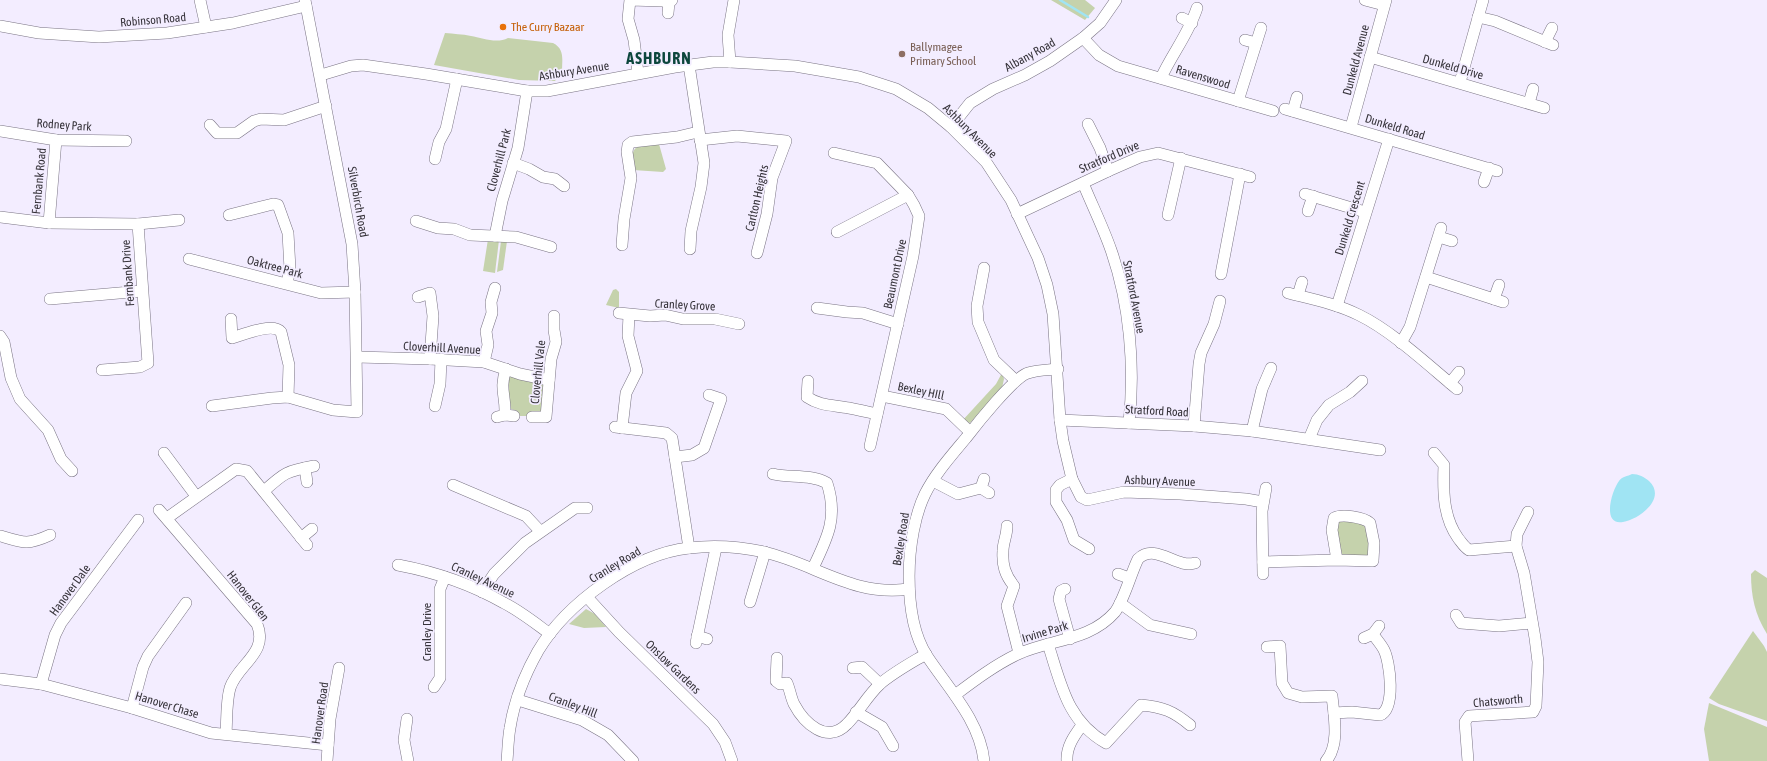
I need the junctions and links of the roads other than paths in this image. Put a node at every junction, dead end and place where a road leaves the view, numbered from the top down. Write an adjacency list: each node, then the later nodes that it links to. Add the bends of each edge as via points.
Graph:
1 (200, 0): 14 (street)
2 (734, 0): 19 (street, via 728,35)
3 (1116, 0): 17 (street, Albany Road, via 1100,23)
4 (1365, 0): 7 (street)
5 (1483, 0): 10 (street)
6 (306, 3): 14 (street, Robinson Road, via 233,23); 22 (street, Silverbirch Road)
7 (1385, 3): 18 (street, Dunkeld Avenue)
8 (670, 5): 21 (street, via 663,1 630,0 628,19 634,40)
9 (1197, 8): 12 (street, Ravenswood)
10 (1478, 17): 16 (street, via 1495,21 1549,43); 25 (street)
11 (1182, 18): 12 (street)
12 (1192, 23): 23 (street, Ravenswood)
13 (0, 26): 14 (street, Robinson Road, via 39,33 99,37 167,33)
14 (206, 27)
15 (1260, 28): 29 (street, Ravenswood, via 1250,42)
16 (1552, 28)
17 (1083, 38): 23 (street, Ravenswood, via 1099,54 1118,66); 36 (street, Albany Road, via 1050,61 970,103)
18 (1370, 57): 25 (street, Dunkeld Drive); 37 (street, Dunkeld Avenue)
19 (730, 62): 20 (street, Ashbury Avenue); 36 (street, Ashbury Avenue, via 795,66 859,77 896,89 928,108)
20 (689, 65): 21 (street, Ashbury Avenue); 39 (street)
21 (638, 73): 27 (street, Ashbury Avenue, via 547,91)
22 (320, 75): 24 (street, Ashbury Avenue, via 363,65); 31 (street, Silverbirch Road)
23 (1161, 78): 29 (street, Ravenswood)
24 (457, 79): 27 (street, Ashbury Avenue); 44 (street, via 446,130 439,142)
25 (1460, 82): 30 (street, Dunkeld Drive)
26 (1533, 89): 30 (street)
27 (527, 91): 46 (street, Cloverhill Park, via 518,148)
28 (1297, 97): 37 (street, Dunkeld Road, via 1289,110)
29 (1238, 101): 33 (street, Ravenswood)
30 (1529, 103): 32 (street, Dunkeld Drive)
31 (326, 106): 35 (street, via 284,120 254,121 237,133 217,133); 78 (street, Silverbirch Road, via 350,230)
32 (1544, 108)
33 (1273, 111)
34 (1088, 124): 47 (street)
35 (210, 125)
36 (951, 127): 54 (street, Ashbury Avenue, via 986,162 1011,200)
37 (1351, 127): 40 (street, Dunkeld Road)
38 (0, 131): 41 (street, Rodney Park)
39 (699, 136): 65 (street, Carlton Heights, via 632,142 628,145 631,178); 67 (street, via 704,163); 68 (street, Carlton Heights, via 786,140 772,178 767,214)
40 (1389, 139): 48 (street, Dunkeld Road, via 1493,170); 53 (street, Dunkeld Crescent)
41 (56, 140): 42 (street, Rodney Park); 60 (street, Fernbank Road)
42 (126, 141)
43 (834, 153): 51 (street, Beaumont Drive, via 877,163)
44 (435, 158)
45 (1181, 158): 47 (street, Stratford Drive, via 1158,153 1140,157); 55 (street); 71 (street, Stratford Drive, via 1245,176)
46 (513, 163): 50 (street, via 543,177 555,179); 63 (street, Cloverhill Park)
47 (1108, 171): 49 (street, Stratford Drive)
48 (1484, 182)
49 (1082, 183): 54 (street, Stratford Drive); 111 (street, Stratford Avenue, via 1111,251 1122,297 1132,357)
50 (564, 186)
51 (908, 195): 62 (street); 87 (street, Beaumont Drive, via 919,216)
52 (1308, 211): 53 (street, via 1309,195)
53 (1365, 212): 82 (street, Dunkeld Crescent)
54 (1017, 214): 95 (street, Ashbury Avenue, via 1038,258 1047,285 1053,314)
55 (1168, 215)
56 (229, 216): 74 (street, via 273,204 278,205 288,233 290,269)
57 (1, 219): 60 (street, Fernbank Road)
58 (179, 220): 61 (street)
59 (416, 221): 63 (street, via 470,235)
60 (49, 223): 61 (street, Fernbank Drive)
61 (138, 224): 77 (street, Fernbank Drive)
62 (837, 232)
63 (495, 236): 66 (street, via 516,237)
64 (1452, 241): 72 (street, via 1440,233)
65 (622, 245)
66 (551, 247)
67 (690, 249)
68 (757, 253)
69 (189, 259): 74 (street, Oaktree Park)
70 (984, 268): 99 (street, via 977,306 978,322 994,360)
71 (1221, 274)
72 (1426, 277): 75 (street, via 1498,301); 89 (street, via 1410,327)
73 (1302, 282): 82 (street, via 1293,294)
74 (287, 284): 78 (street, Oaktree Park, via 321,293)
75 (1498, 285)
76 (495, 288): 92 (street, via 491,302 492,314 486,331 488,345)
77 (142, 291): 80 (street); 96 (street, Fernbank Drive, via 148,362 140,367)
78 (355, 292): 90 (street, Silverbirch Road)
79 (418, 297): 91 (street, via 430,293 434,316)
80 (50, 299)
81 (1220, 301): 112 (street, via 1214,324 1201,353)
82 (1337, 306): 89 (street, via 1359,315)
83 (818, 308): 87 (street, via 863,313)
84 (554, 316): 98 (street, Cloverhill Vale, via 556,342)
85 (231, 318): 104 (street, via 232,338 255,330 274,328 281,332 289,365)
86 (739, 324): 120 (street, Cranley Grove, via 715,319 683,320 665,315 624,314 637,371 626,393 619,428 666,433 672,438)
87 (898, 324): 103 (street, Beaumont Drive)
88 (0, 336): 121 (street, via 4,342 11,378 20,399 48,430 61,459)
89 (1401, 343): 97 (street, via 1454,386)
90 (356, 358): 91 (street, Cloverhill Avenue); 104 (street, Silverbirch Road, via 357,412 333,410)
91 (435, 359): 92 (street, Cloverhill Avenue); 106 (street, via 440,384)
92 (484, 362): 94 (street, Cloverhill Avenue)
93 (1271, 368): 113 (street, via 1262,389)
94 (506, 369): 98 (street, Cloverhill Avenue); 108 (street, via 502,381 506,403)
95 (1058, 369): 99 (street, Bexley Road, via 1028,372); 110 (street, Ashbury Avenue)
96 (102, 370)
97 (1459, 372)
98 (549, 380): 109 (street, Cloverhill Vale, via 546,417)
99 (1015, 380): 114 (street, Bexley Road)
100 (808, 381): 107 (street, via 807,397 813,401 825,406)
101 (1362, 381): 115 (street, via 1329,405 1317,420)
102 (709, 395): 120 (street, via 721,399 704,448 692,455)
103 (882, 396): 107 (street, Beaumont Drive); 114 (street, Bexley HIll, via 946,409)
104 (288, 398): 105 (street)
105 (212, 406)
106 (436, 406)
107 (877, 414): 116 (street, Beaumont Drive)
108 (505, 416)
109 (532, 417)
110 (1060, 420): 111 (street, Stratford Road); 123 (street, Ashbury Avenue)
111 (1129, 423): 112 (street, Stratford Road)
112 (1194, 426): 113 (street, Stratford Road)
113 (1252, 431): 115 (street, Stratford Road)
114 (970, 432): 124 (street, Bexley Road)
115 (1309, 439): 117 (street, Stratford Road)
116 (870, 446)
117 (1380, 450)
118 (164, 453): 130 (street)
119 (1434, 453): 140 (street, via 1444,465 1443,487 1450,527 1465,547 1469,550)
120 (675, 457): 141 (street, Cranley Grove)
121 (72, 471)
122 (773, 474): 149 (street, via 818,478 827,483 831,495 832,518 826,542)
123 (1072, 479): 131 (street, Ashbury Avenue, via 1081,496 1087,500 1124,492 1180,494); 143 (street, via 1056,490 1056,502 1067,520 1074,540)
124 (933, 481): 127 (street, via 958,494); 154 (street, Bexley Road, via 918,510 910,558)
125 (307, 482): 129 (street, via 310,467 290,470)
126 (453, 486): 137 (street, via 526,516)
127 (985, 486)
128 (1266, 488): 131 (street)
129 (264, 491): 130 (street, via 247,471 241,468); 136 (street, via 304,541)
130 (196, 496): 187 (street, Hanover Glen, via 163,514 257,624 260,632 256,650 230,689)
131 (1263, 502): 146 (street)
132 (587, 508): 137 (street, via 575,508)
133 (1528, 512): 140 (street, Chatsworth, via 1517,534)
134 (138, 520): 176 (street, Hanover Dale, via 61,623)
135 (1007, 526): 170 (street, via 1003,550 1005,575 1014,586 1007,606)
136 (312, 529)
137 (540, 531): 156 (street, via 494,574)
138 (0, 534): 139 (street, via 22,543 35,542)
139 (50, 535)
140 (1516, 546): 162 (street, Chatsworth)
141 (689, 548): 142 (street, Cranley Road); 157 (street, Cranley Road, via 655,556 633,566)
142 (716, 548): 144 (street, Cranley Road); 166 (street)
143 (1089, 549)
144 (765, 552): 149 (street, Cranley Road); 158 (street)
145 (1337, 560): 145 (street, via 1373,561 1372,527 1367,520 1338,516 1334,518 1332,530); 146 (street)
146 (1263, 562): 151 (street)
147 (1195, 563): 153 (street, Irvine Park, via 1188,565 1162,555 1148,553 1138,559)
148 (398, 566): 152 (street, Cranley Avenue, via 424,570)
149 (813, 568): 154 (street, Cranley Road, via 837,580 861,587 885,590)
150 (1118, 574): 153 (street)
151 (1263, 574)
152 (445, 577): 156 (street, Cranley Avenue); 178 (street, Cranley Drive, via 440,589 440,678)
153 (1129, 578): 160 (street, Irvine Park)
154 (909, 588): 171 (street, Bexley Road, via 917,631)
155 (1065, 590): 167 (street, via 1061,591 1059,598)
156 (482, 592): 164 (street, Cranley Avenue, via 505,603)
157 (587, 597): 164 (street, Cranley Road); 194 (street, Onslow Gardens, via 712,724 725,742)
158 (750, 602)
159 (186, 603): 181 (street, via 148,656)
160 (1120, 603): 165 (street, via 1150,625); 167 (street, Irvine Park, via 1104,622)
161 (1456, 615): 162 (street, via 1461,623 1499,626)
162 (1532, 623): 198 (street, Chatsworth, via 1538,662 1536,706 1533,712 1468,716 1465,722)
163 (1372, 633): 183 (street, via 1384,649 1391,674 1388,705 1380,715)
164 (550, 634): 180 (street, Cranley Road, via 528,672)
165 (1191, 634)
166 (700, 639)
167 (1070, 639): 168 (street, Irvine Park)
168 (1048, 644): 170 (street, Irvine Park); 185 (street, via 1069,704)
169 (1267, 647): 183 (street, via 1280,646 1282,683 1288,693 1302,697 1332,696)
170 (1019, 653): 179 (street, Irvine Park, via 1000,663)
171 (926, 654): 177 (street); 179 (street, Bexley Road)
172 (777, 658): 182 (street, via 776,681 780,684 788,683 794,703 805,720 816,729 837,732)
173 (339, 668): 188 (street, Hanover Road)
174 (853, 668): 177 (street, via 862,666)
175 (0, 680): 176 (street, Hanover Chase)
176 (41, 684): 181 (street, Hanover Chase)
177 (880, 684): 182 (street)
178 (434, 687)
179 (955, 695): 195 (street, Bexley Road, via 974,729)
180 (518, 700): 190 (street, Cranley Hill, via 582,720 608,735); 193 (street, Cranley Road, via 510,727)
181 (132, 708): 187 (street, Hanover Chase, via 211,732)
182 (856, 712): 189 (street, via 882,727)
183 (1334, 713): 197 (street, via 1333,745)
184 (406, 719): 192 (street, via 404,740)
185 (1082, 725): 186 (street, via 1106,743 1141,705 1161,707); 196 (street, via 1068,749)
186 (1190, 725)
187 (226, 734): 188 (street, Hanover Chase)
188 (328, 745): 191 (street, Hanover Road)
189 (893, 746)
190 (631, 760)
191 (327, 761)
192 (408, 761)
193 (507, 761)
194 (732, 761)
195 (984, 761)
196 (1067, 761)
197 (1326, 761)
198 (1468, 761)

